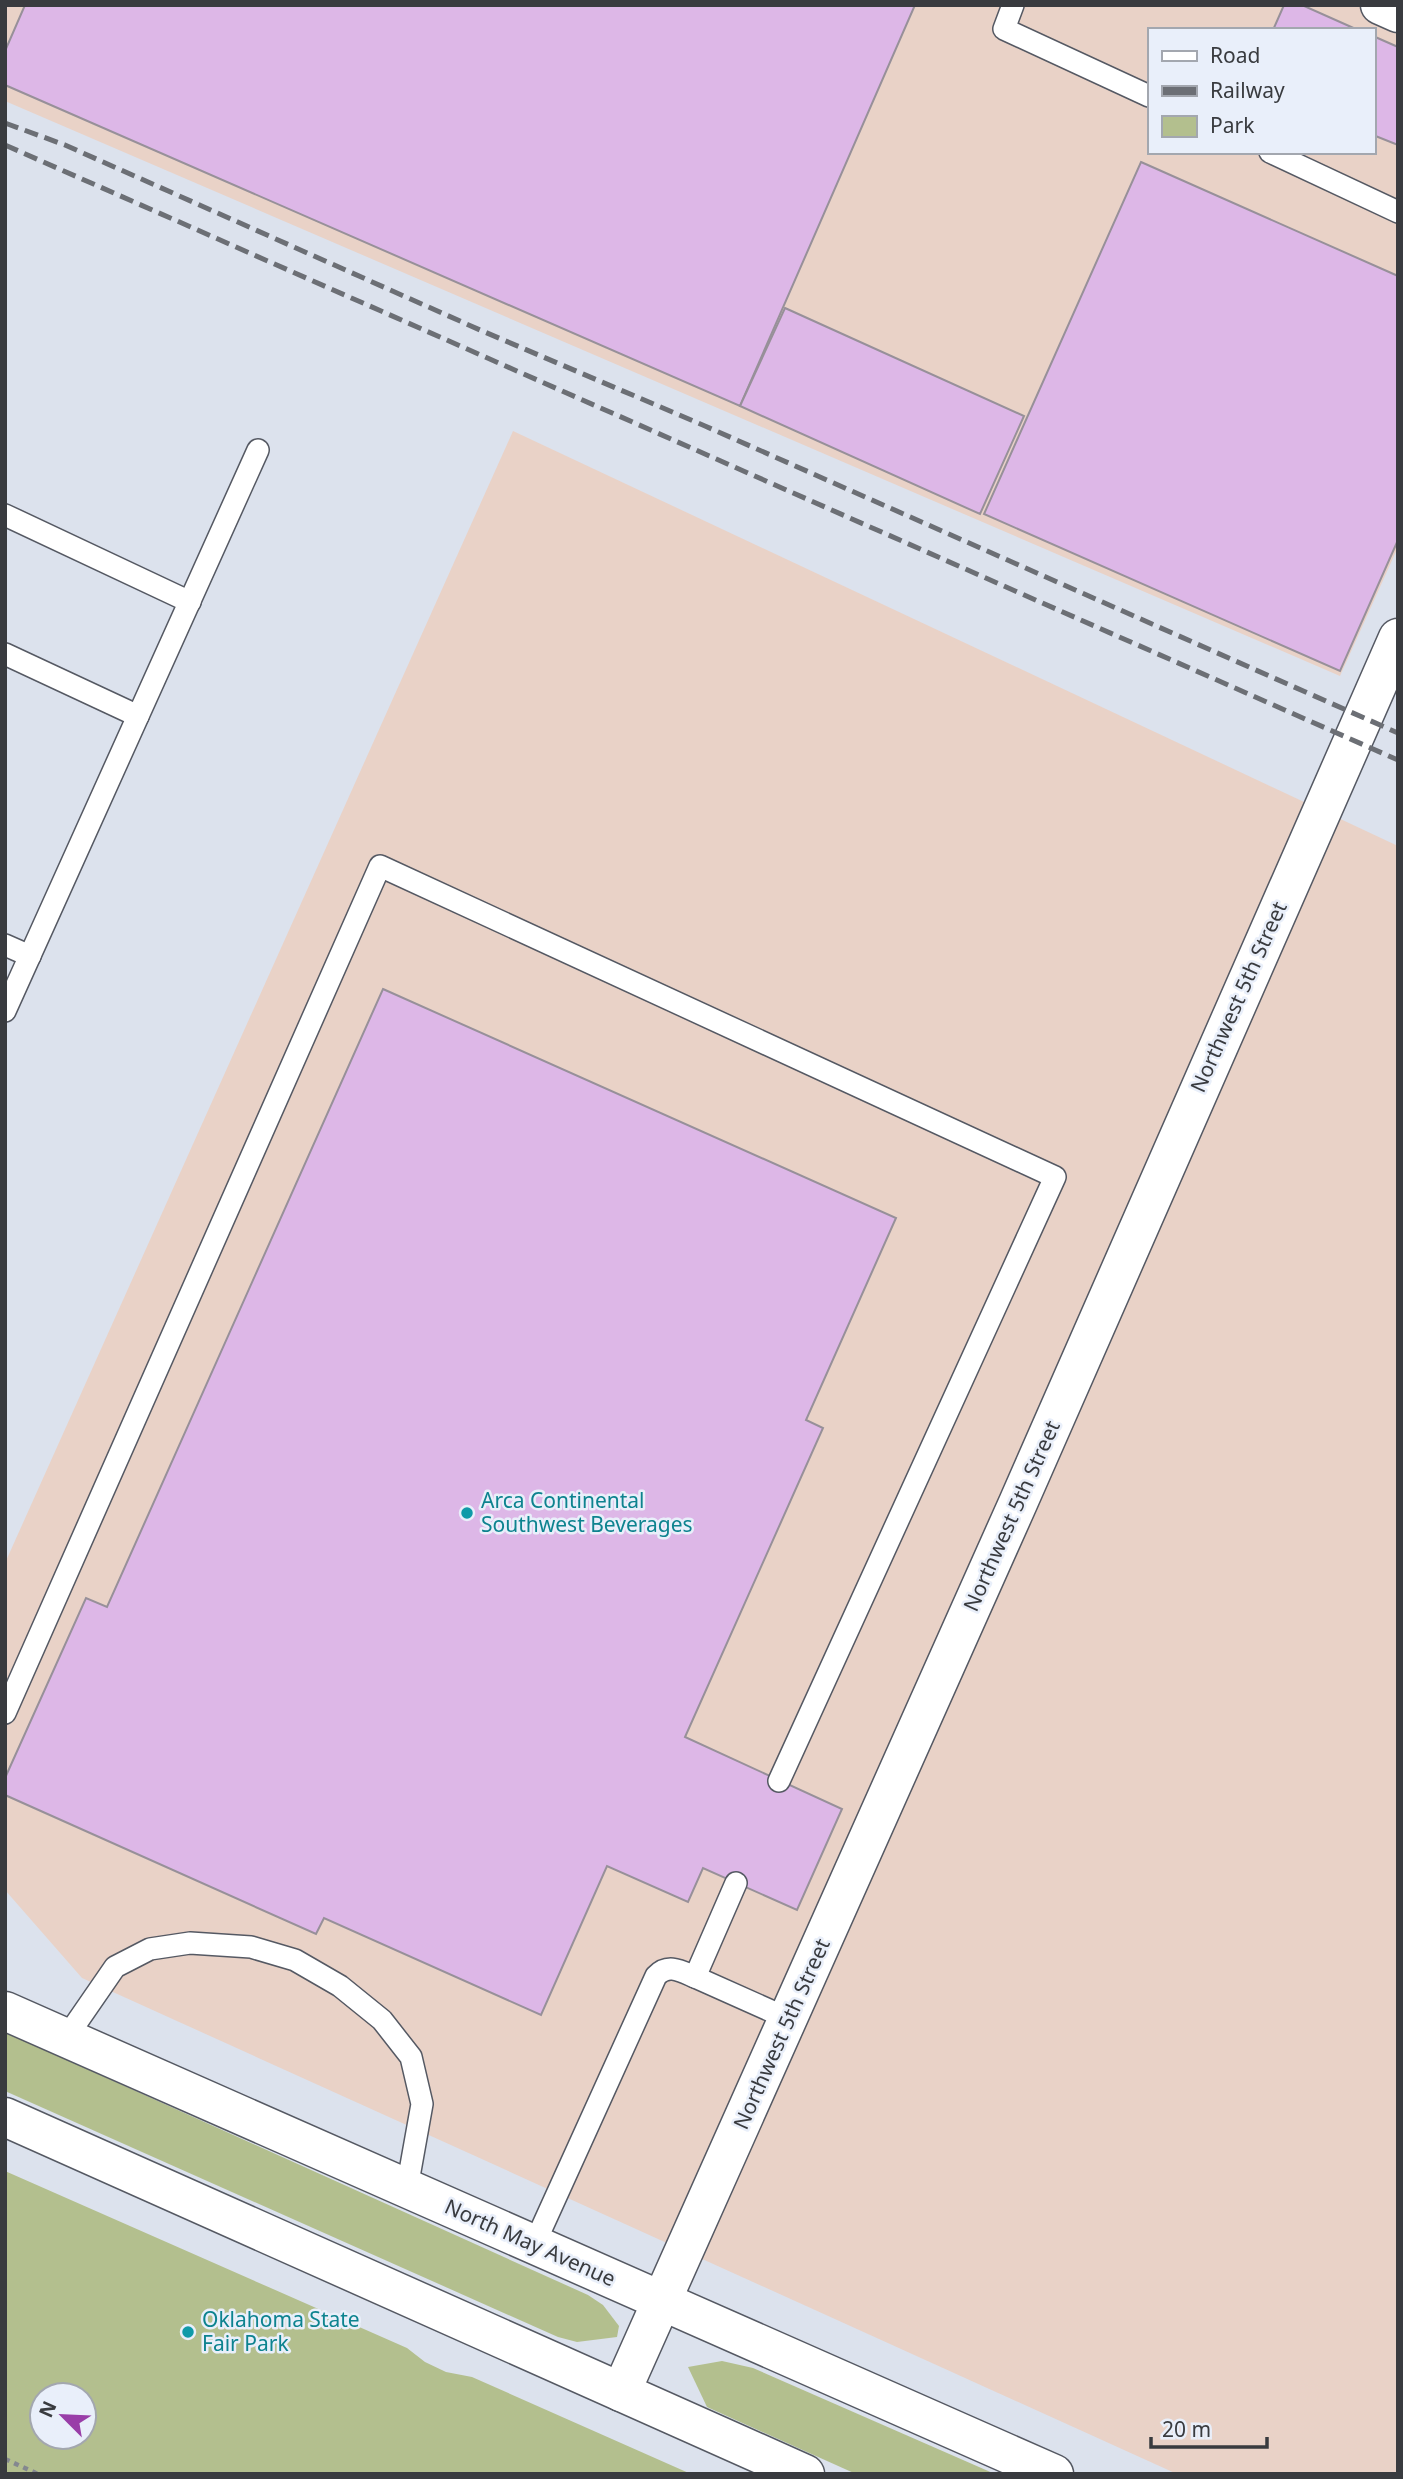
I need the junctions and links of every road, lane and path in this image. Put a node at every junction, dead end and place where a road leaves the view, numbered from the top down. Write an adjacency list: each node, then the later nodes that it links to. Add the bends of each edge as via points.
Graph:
1 (1013, 5): 4 (lane, via 1004,29)
2 (1380, 5): 3 (main road)
3 (1398, 13)
4 (1148, 96)
5 (1274, 154): 6 (lane)
6 (1398, 212)
7 (258, 450): 9 (lane)
8 (5, 515): 9 (lane)
9 (190, 602): 12 (lane)
10 (1398, 638): 21 (main road, Northwest 5th Street)
11 (5, 654): 12 (lane)
12 (138, 716): 14 (lane)
13 (5, 945): 14 (lane)
14 (30, 956): 15 (lane)
15 (5, 1012)
16 (5, 1713): 17 (lane, via 380,866 1055,1177)
17 (779, 1781)
18 (736, 1883): 19 (lane)
19 (695, 1977): 21 (lane); 25 (lane, via 668,1968 656,1976)
20 (5, 2011): 22 (main road, North May Avenue)
21 (789, 2019): 26 (main road, Northwest 5th Street)
22 (66, 2038): 24 (main road, North May Avenue); 24 (lane, via 115,1967 150,1949 190,1943 251,1947 295,1959 340,1986 382,2020 411,2057 422,2104)
23 (5, 2117): 27 (main road)
24 (407, 2188): 25 (main road, North May Avenue)
25 (534, 2245): 26 (main road, North May Avenue)
26 (663, 2302): 27 (main road, Northwest 5th Street); 31 (main road, North May Avenue)
27 (621, 2392): 30 (main road)
28 (5, 2459): 29 (path)
29 (38, 2474)
30 (805, 2474)
31 (1054, 2474)

